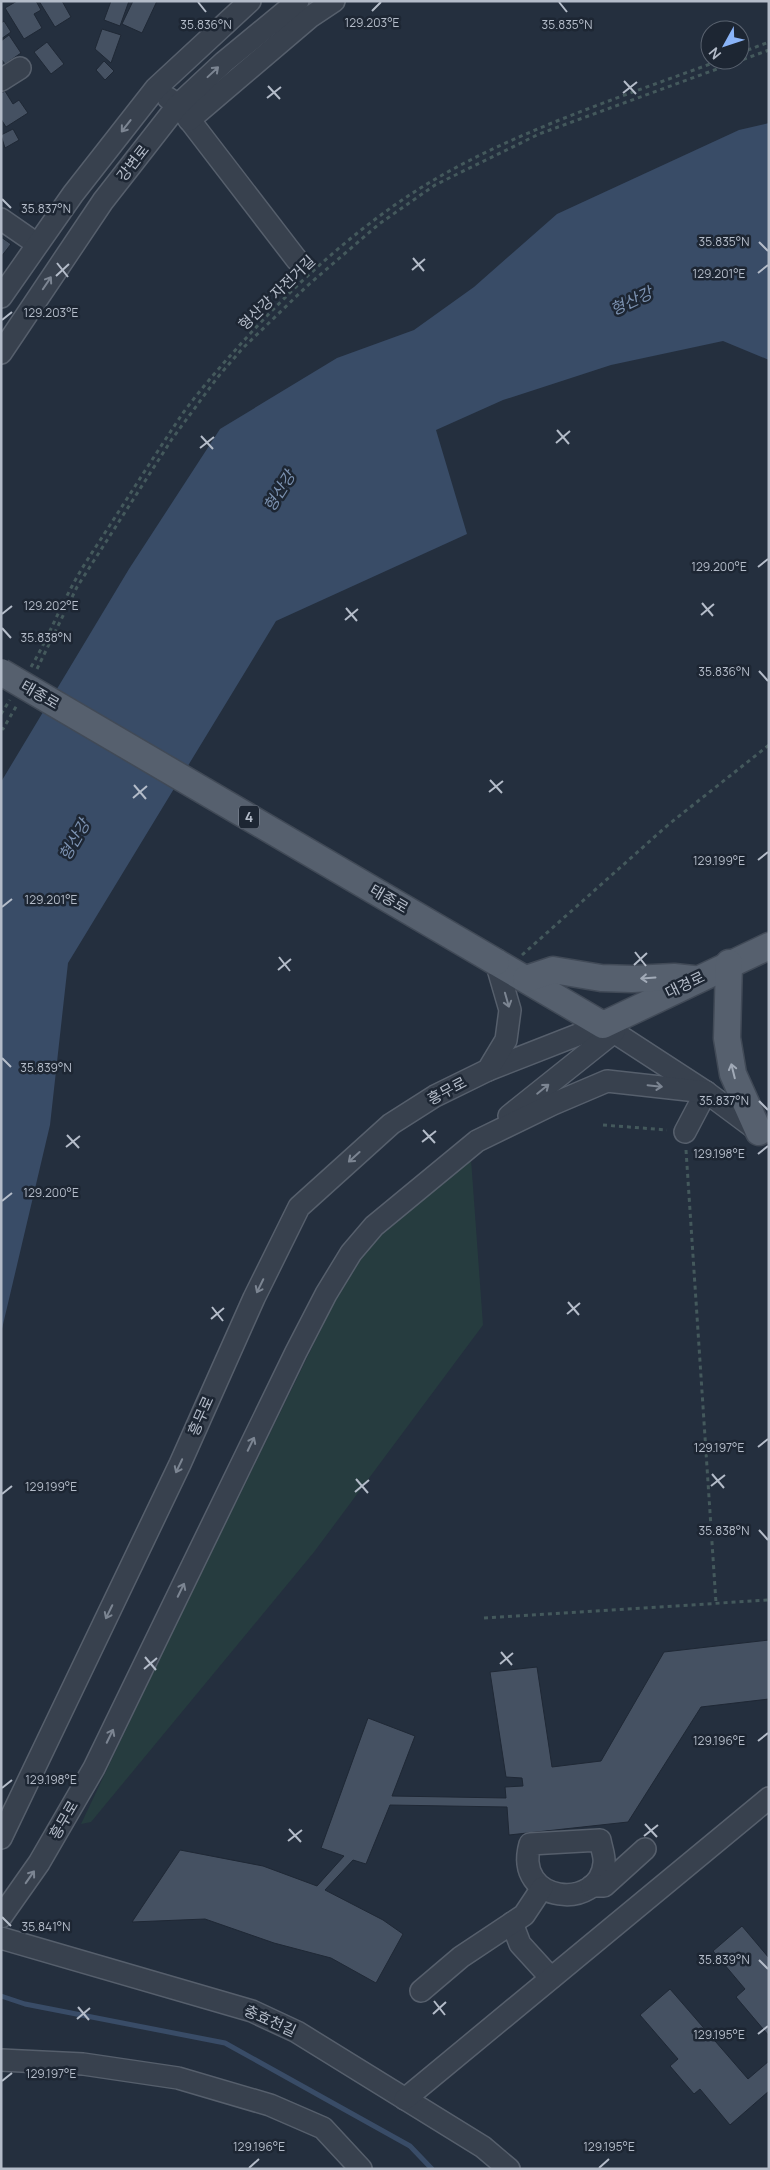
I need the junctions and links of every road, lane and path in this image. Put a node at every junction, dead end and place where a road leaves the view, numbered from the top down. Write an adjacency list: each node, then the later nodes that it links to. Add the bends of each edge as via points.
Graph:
1 (250, 1): 10 (street, 강변로)
2 (298, 1): 11 (street, 강변로, one-way to 2, via 224,62)
3 (334, 1): 11 (street)
4 (769, 42): 5 (path)
5 (750, 49)
6 (769, 50): 17 (path, via 540,134 435,185 372,230 307,286 217,378 172,439 77,587)
7 (20, 68): 9 (street)
8 (700, 68): 19 (path, 형산강 자전거길, via 560,120 454,168 399,203 338,250 253,331 184,411 75,581)
9 (1, 80)
10 (156, 88): 11 (street); 13 (street, 강변로, one-way to 13)
11 (183, 113): 14 (street); 16 (street, 강변로, one-way to 11, via 103,201)
12 (1, 219): 13 (street)
13 (37, 244): 15 (street, 강변로)
14 (297, 260)
15 (1, 297)
16 (1, 353)
17 (37, 670)
18 (1, 672): 27 (main road, 태종로 / 4, bridge)
19 (27, 673)
20 (11, 698): 22 (path)
21 (17, 704): 23 (path)
22 (1, 714)
23 (1, 728)
24 (769, 745): 27 (path, via 669,824)
25 (769, 946): 26 (main road, 대경로)
26 (729, 963): 28 (main road, 대경로); 34 (main road, one-way to 26, via 733,1074 727,1038)
27 (510, 970): 28 (main road, one-way to 27, via 632,980 553,970); 29 (main road, 태종로 / 4); 30 (street, one-way to 30, via 506,1040)
28 (696, 979): 29 (main road, 대경로)
29 (610, 1025): 30 (street, 흥무로); 31 (street, 태종로); 35 (street, 흥무로, one-way to 29)
30 (488, 1070): 40 (street, 흥무로, one-way to 40, via 435,1096 391,1124 299,1207)
31 (706, 1092): 33 (street); 34 (street, 태종로); 35 (street, 흥무로, one-way to 31, via 607,1082)
32 (603, 1126): 33 (path)
33 (685, 1132): 37 (path)
34 (764, 1136)
35 (477, 1141): 44 (street, 흥무로, one-way to 35, via 39,1864 94,1768 296,1352 351,1253 374,1226)
36 (769, 1600): 37 (path)
37 (716, 1603): 38 (path)
38 (484, 1618)
39 (769, 1798): 47 (street)
40 (1, 1838)
41 (645, 1850): 42 (street, via 604,1886)
42 (592, 1886): 43 (street, via 568,1896); 43 (street, via 604,1863 600,1840 530,1844 528,1867)
43 (542, 1888): 45 (street, via 524,1915)
44 (1, 1917)
45 (512, 1922): 47 (street, via 520,1944); 48 (street)
46 (1, 1938): 50 (street, 충효천길, via 252,2011 297,2032)
47 (551, 1978): 50 (street)
48 (421, 1991)
49 (1, 2060): 51 (street, via 83,2064 178,2078 270,2105 324,2128)
50 (405, 2099): 52 (street, 충효천길, via 483,2147)
51 (361, 2169)
52 (509, 2169)

